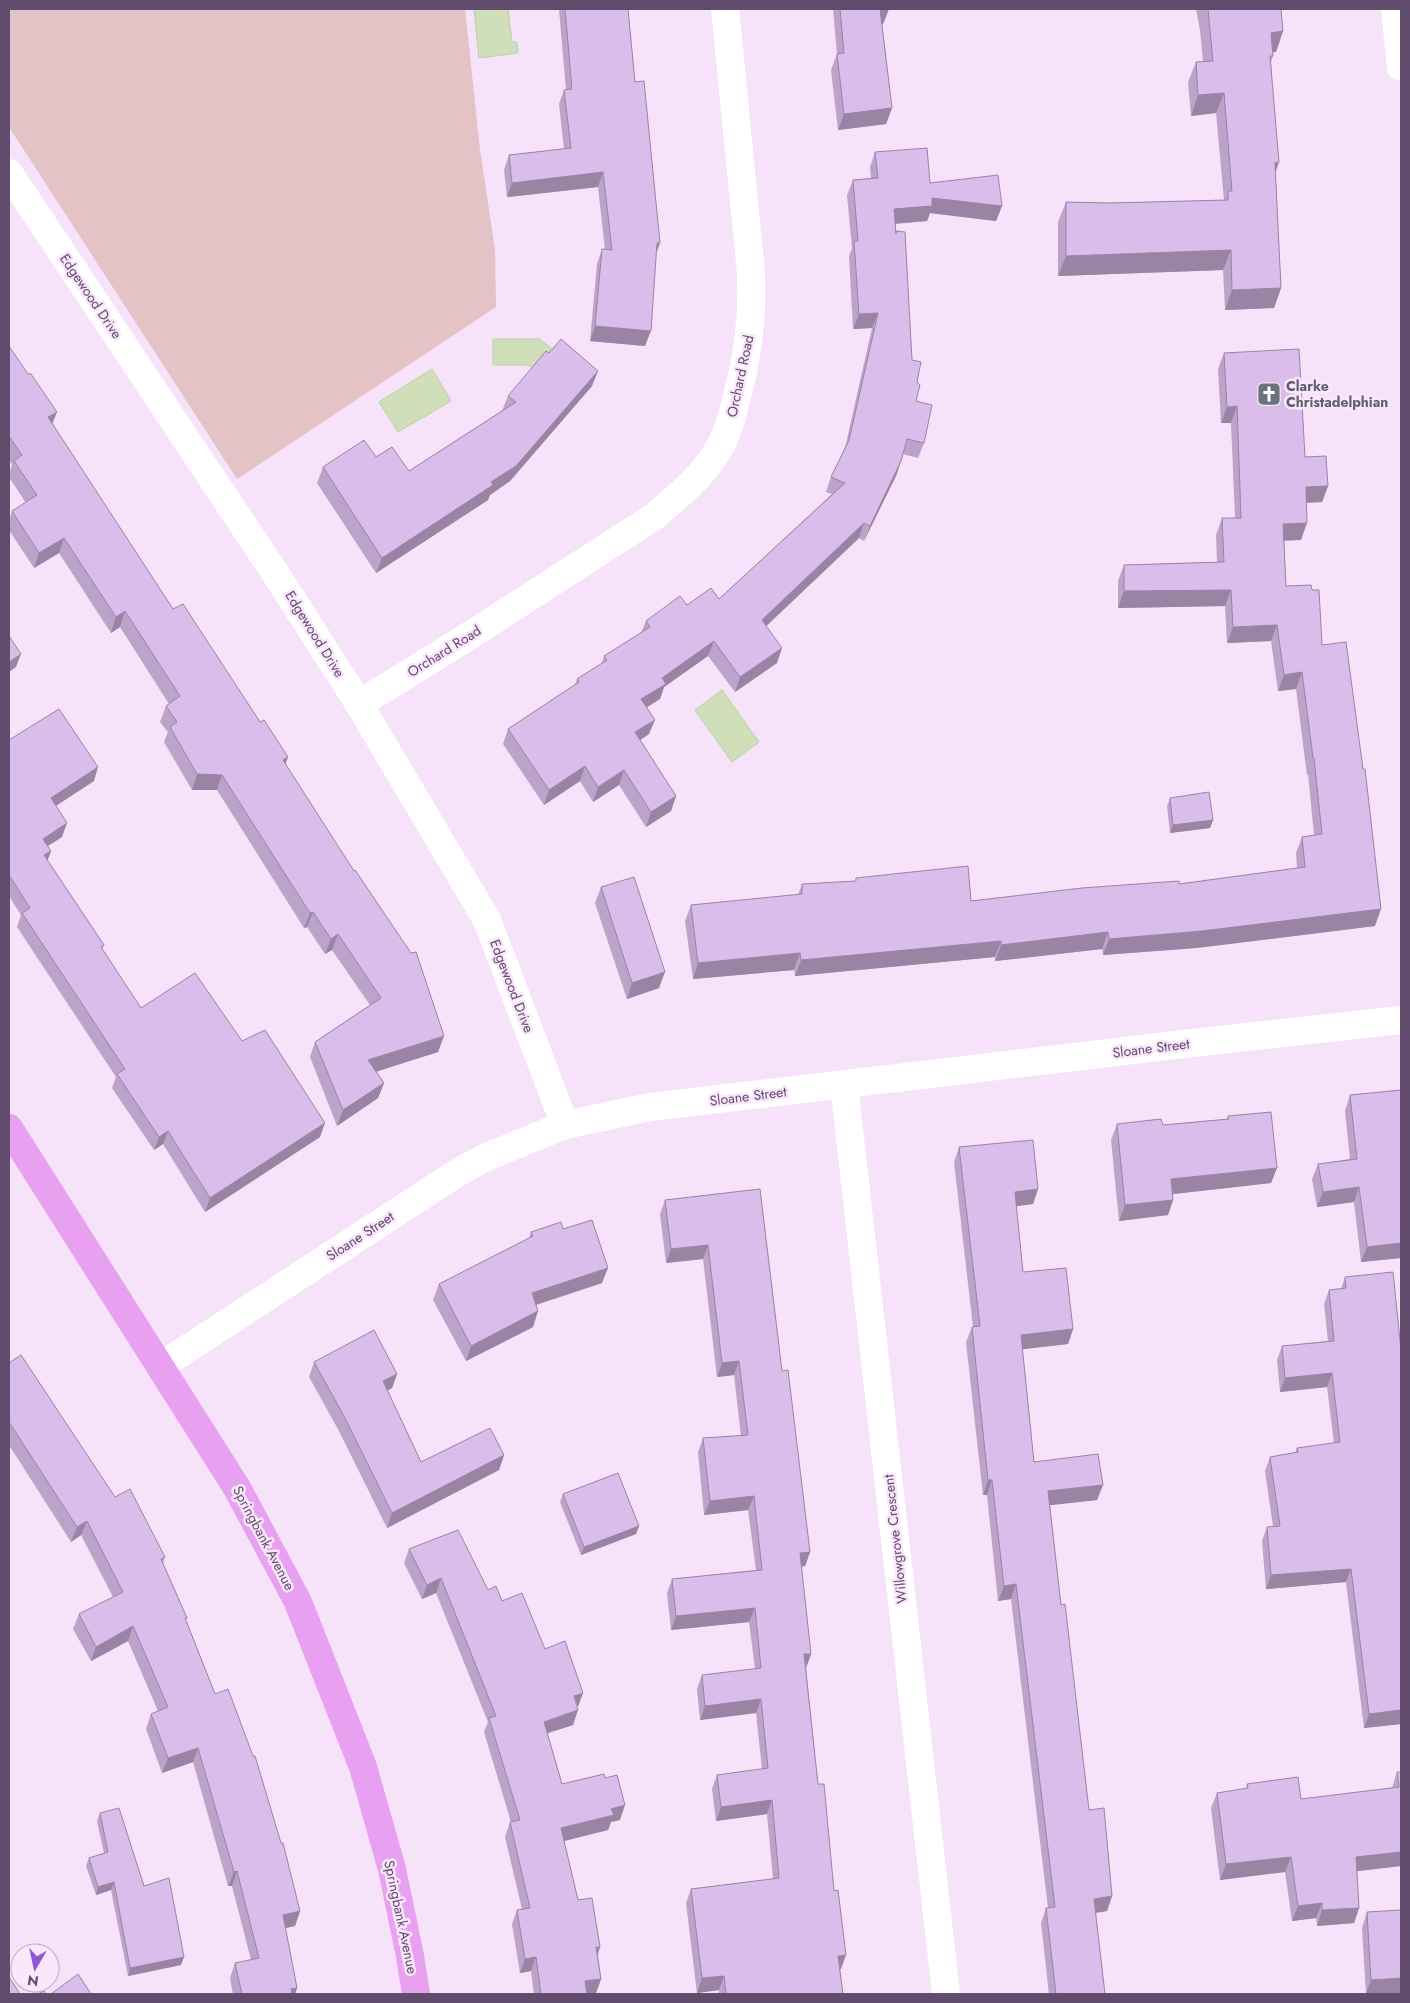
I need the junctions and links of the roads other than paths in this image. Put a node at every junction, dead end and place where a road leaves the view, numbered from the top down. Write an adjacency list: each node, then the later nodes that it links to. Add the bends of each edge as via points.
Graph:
1 (725, 9): 5 (street, Orchard Road, via 750,262 751,304 748,348 739,390 731,423 718,449 692,483 655,516)
2 (1394, 9): 3 (street)
3 (1401, 67)
4 (9, 173): 5 (street, Edgewood Drive, via 251,534)
5 (359, 704): 8 (street, Edgewood Drive, via 487,920)
6 (1401, 1020): 7 (street, Sloane Street)
7 (844, 1084): 8 (street, Sloane Street, via 650,1107); 12 (street, Willowgrove Crescent)
8 (565, 1125): 10 (street, Sloane Street, via 486,1157 457,1173)
9 (9, 1128): 10 (main road, Springbank Avenue)
10 (161, 1366): 11 (main road, Springbank Avenue, via 237,1488 298,1602 363,1767 392,1869)
11 (416, 1994)
12 (946, 1994)

